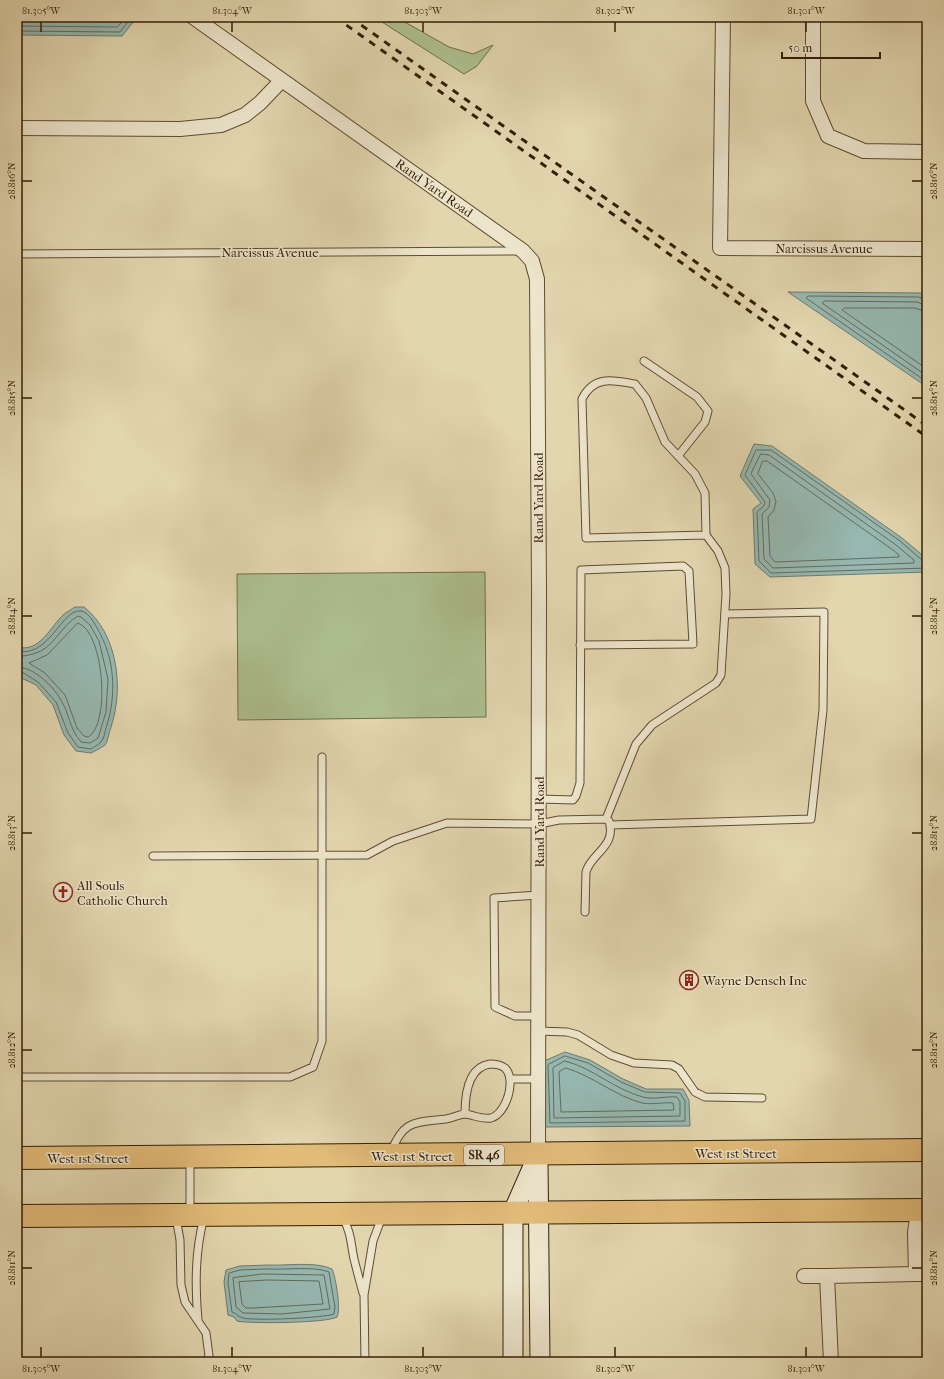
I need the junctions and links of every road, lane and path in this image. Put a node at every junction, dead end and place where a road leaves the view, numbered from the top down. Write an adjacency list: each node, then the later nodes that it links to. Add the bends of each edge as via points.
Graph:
1 (193, 17): 4 (street, Rand Yard Road)
2 (723, 17): 7 (street, Narcissus Avenue, via 720,248)
3 (814, 17): 6 (street, via 814,101 828,136 864,150)
4 (282, 80): 5 (street, via 245,115 221,125 180,129); 8 (street, Rand Yard Road)
5 (17, 128)
6 (927, 152)
7 (927, 249)
8 (523, 251): 9 (lane, Narcissus Avenue); 16 (street, Rand Yard Road, via 532,261 537,279)
9 (17, 254)
10 (644, 361): 11 (lane, via 697,397 708,411 705,422)
11 (678, 456): 12 (lane, via 695,474 705,493); 12 (lane, via 665,442 646,398 635,384 613,380 597,382 587,390 582,399 586,538)
12 (706, 535): 13 (lane, via 718,551 725,568)
13 (724, 614): 17 (lane, via 721,675 716,683 652,725 636,744); 19 (lane, via 824,612 823,710 811,819)
14 (580, 645): 14 (lane, via 581,570 683,566 690,571 693,644); 16 (lane, via 580,783 573,800)
15 (322, 757): 21 (lane)
16 (539, 799): 18 (street, Rand Yard Road)
17 (606, 819): 18 (lane, via 559,820); 19 (lane)
18 (539, 824): 21 (lane, via 447,823 393,841 367,854); 22 (street, Rand Yard Road)
19 (610, 825): 23 (lane, via 606,846 588,866)
20 (153, 856): 21 (lane)
21 (322, 856): 26 (lane, via 322,1041 314,1067 290,1077)
22 (538, 895): 24 (street, Rand Yard Road); 24 (lane, via 494,898 495,1007 515,1016)
23 (585, 912)
24 (538, 1016): 25 (street, Rand Yard Road)
25 (538, 1031): 28 (street, Rand Yard Road); 29 (lane, via 578,1035 611,1055 634,1063 672,1065 679,1068 695,1092 705,1097)
26 (17, 1077)
27 (510, 1079): 28 (lane); 30 (lane, via 510,1089 502,1110 496,1115 481,1118); 30 (lane, via 505,1068 501,1066 490,1064 476,1071 467,1088)
28 (538, 1079): 32 (street, Rand Yard Road)
29 (762, 1098)
30 (465, 1114): 33 (lane, via 412,1124 397,1137)
31 (927, 1150): 32 (main road, West 1st Street / SR 46)
32 (538, 1155): 33 (main road, West 1st Street / SR 46); 37 (main road); 38 (main road)
33 (390, 1156): 34 (main road, West 1st Street / SR 46)
34 (190, 1157): 35 (main road, West 1st Street / SR 46); 41 (lane)
35 (17, 1158)
36 (922, 1210): 38 (main road); 43 (street, via 915,1233)
37 (513, 1212): 38 (main road); 40 (main road); 50 (main road)
38 (540, 1212): 51 (main road)
39 (340, 1214): 40 (main road); 41 (main road); 46 (lane, via 346,1222)
40 (383, 1214): 46 (lane, via 374,1238)
41 (190, 1215): 42 (main road); 47 (lane, via 196,1256); 47 (lane, via 180,1240 181,1284 185,1302)
42 (17, 1216)
43 (921, 1274): 45 (street)
44 (804, 1276): 45 (street)
45 (827, 1276): 52 (street)
46 (364, 1295): 49 (lane)
47 (198, 1320): 48 (lane, via 209,1342 209,1356)
48 (206, 1362)
49 (365, 1362)
50 (513, 1362)
51 (540, 1362)
52 (831, 1362)

